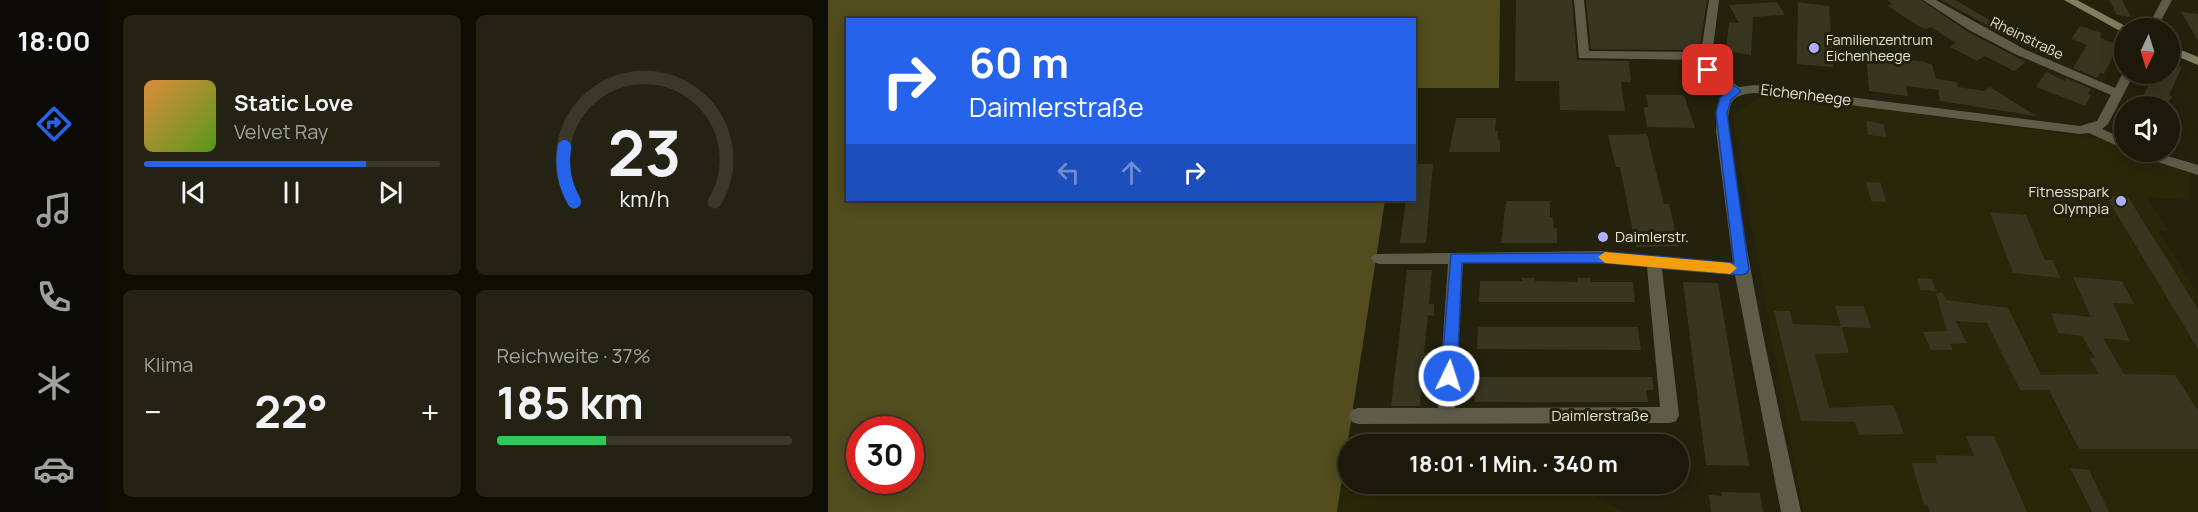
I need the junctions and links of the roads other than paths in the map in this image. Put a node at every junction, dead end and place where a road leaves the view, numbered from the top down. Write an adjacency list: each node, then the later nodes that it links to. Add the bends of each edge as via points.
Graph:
1 (1579, 0): 9 (street, via 1583,55)
2 (1714, 0): 9 (street)
3 (1928, 0): 13 (street, Rheinstraße, via 2059,71)
4 (2069, 0): 7 (street)
5 (2167, 0): 6 (street)
6 (2157, 18)
7 (2114, 24)
8 (2180, 54): 10 (street)
9 (1706, 56): 12 (street, via 1710,74)
10 (2198, 61)
11 (2122, 84): 13 (street)
12 (1736, 91): 14 (street, Eichenheege, via 1767,90); 21 (street, via 1726,98 1721,113)
13 (2117, 93): 14 (street, via 2102,124)
14 (2091, 129): 15 (street)
15 (2114, 139)
16 (2173, 162): 17 (street)
17 (2198, 170)
18 (1379, 258): 19 (street)
19 (1456, 258): 20 (street, via 1601,257); 23 (street)
20 (1654, 261): 21 (street); 23 (street, Daimlerstraße, via 1670,415)
21 (1742, 270): 24 (street)
22 (1358, 416): 23 (street, Daimlerstraße)
23 (1446, 417)
24 (1791, 512)

